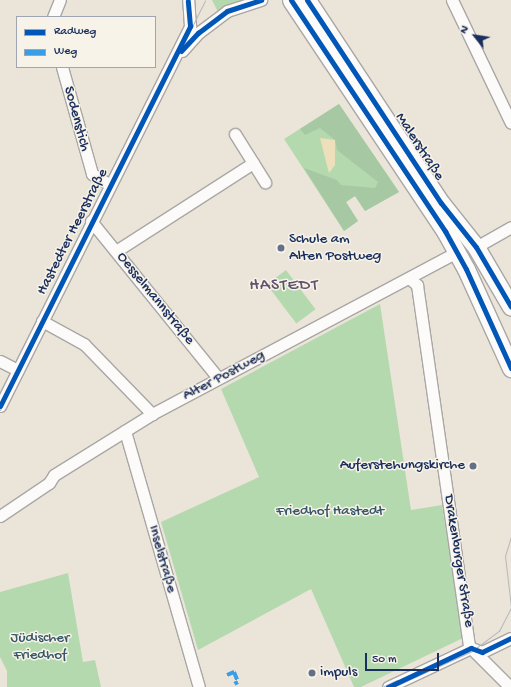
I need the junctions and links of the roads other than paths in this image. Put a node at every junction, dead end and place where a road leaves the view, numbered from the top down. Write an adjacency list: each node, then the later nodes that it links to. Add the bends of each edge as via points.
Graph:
1 (60, 0): 6 (street)
2 (188, 0): 8 (street, Hastedter Heerstraße, via 190,26)
3 (260, 0): 8 (street, Hastedter Heerstraße, via 231,9 215,19 198,33)
4 (452, 0): 9 (street)
5 (293, 1): 16 (main road, Malerstraße); 18 (main road, Malerstraße)
6 (53, 16)
7 (62, 68): 13 (street, Sodenstich, via 92,174)
8 (168, 69): 13 (street, Hastedter Heerstraße)
9 (511, 124)
10 (235, 134): 11 (street)
11 (253, 163): 12 (street); 17 (street)
12 (265, 182)
13 (110, 185): 14 (street, Hastedter Heerstraße)
14 (91, 221): 17 (street, Oesselmannstraße); 21 (street, Hastedter Heerstraße)
15 (511, 227): 16 (street)
16 (476, 247): 20 (main road, Malerstraße)
17 (116, 251): 25 (street, Oesselmannstraße)
18 (457, 252): 19 (street, Alter Postweg); 23 (main road, Malerstraße)
19 (410, 278): 25 (street, Alter Postweg); 31 (street, Drakenburger Straße, via 417,285)
20 (511, 307)
21 (42, 321): 24 (street, Hastedter Heerstraße); 27 (street, via 84,344)
22 (0, 361): 24 (street)
23 (511, 368)
24 (18, 370): 26 (street, Hastedter Heerstraße)
25 (218, 378): 27 (street, Alter Postweg)
26 (0, 406)
27 (152, 414): 28 (street, Alter Postweg)
28 (125, 431): 29 (street, Alter Postweg, via 54,475 49,484); 32 (street, Inselstraße)
29 (0, 516)
30 (511, 638): 31 (street, via 482,652)
31 (470, 648): 33 (street); 34 (street, Drakenburger Straße)
32 (200, 687)
33 (388, 687)
34 (510, 687)

